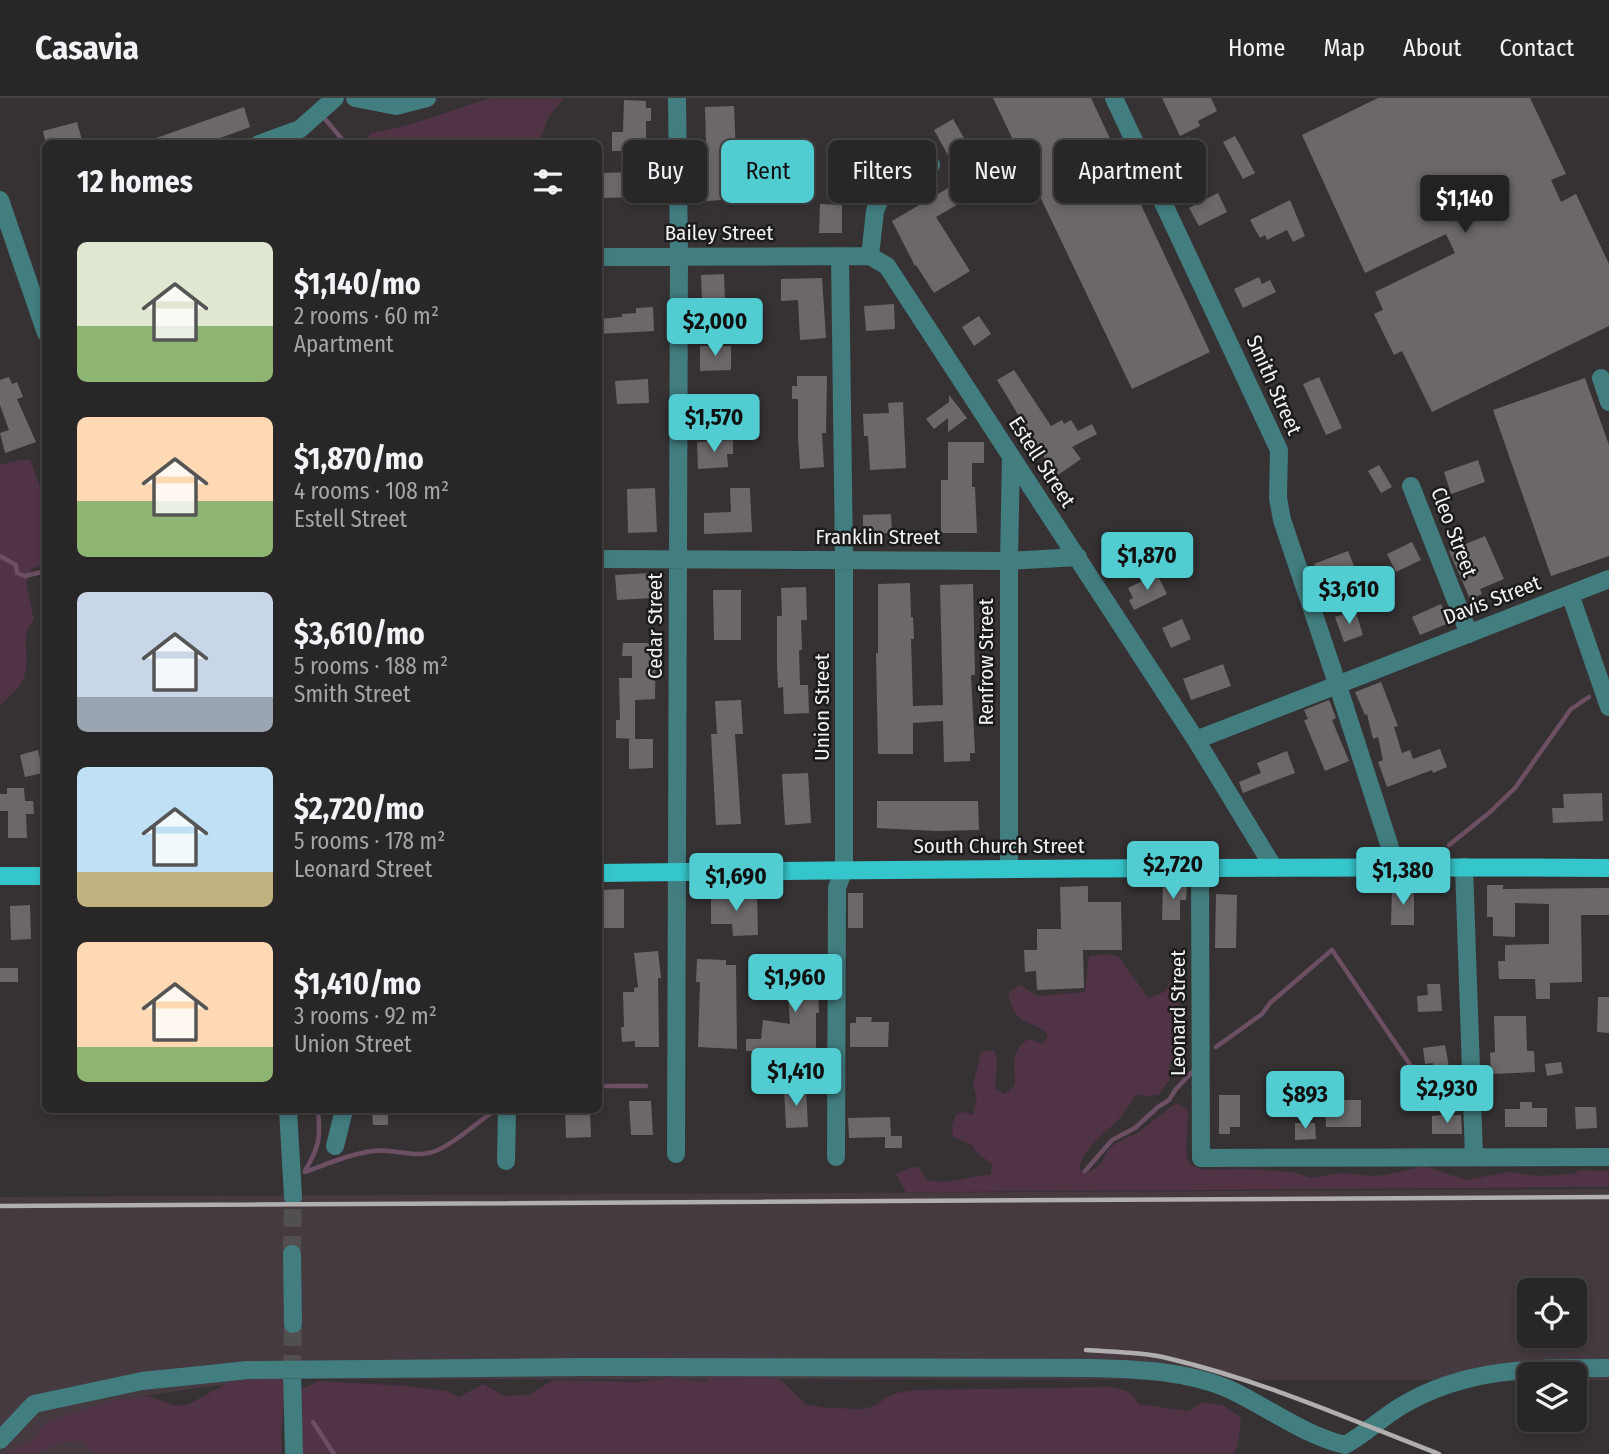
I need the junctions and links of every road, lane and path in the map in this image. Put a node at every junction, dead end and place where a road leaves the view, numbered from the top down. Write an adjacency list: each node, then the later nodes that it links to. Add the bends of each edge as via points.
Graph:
1 (335, 98): 6 (street, via 300,128)
2 (355, 98): 3 (street, via 396,106)
3 (427, 98)
4 (677, 98): 9 (street, Cedar Street)
5 (1114, 98): 26 (street, Smith Street, via 1279,450 1282,520)
6 (269, 140)
7 (0, 200): 13 (street)
8 (878, 203): 11 (street)
9 (679, 256): 10 (street, Bailey Street); 12 (street, Bailey Street); 21 (street, Cedar Street)
10 (840, 256): 11 (street); 20 (street, Union Street)
11 (870, 256): 16 (street, Estell Street, via 887,267)
12 (602, 257)
13 (42, 321)
14 (1601, 378): 15 (street)
15 (1609, 402)
16 (1011, 456): 18 (street, Estell Street); 22 (street, Renfrow Street)
17 (1411, 486): 25 (street, Cleo Street)
18 (1078, 557): 22 (street, Franklin Street); 28 (street, Estell Street)
19 (602, 559): 21 (street, Franklin Street)
20 (844, 559): 21 (street, Franklin Street); 22 (street, Franklin Street); 33 (street, Union Street)
21 (677, 560): 36 (street, Cedar Street)
22 (1009, 561): 34 (street, Renfrow Street)
23 (1609, 579): 24 (street, Davis Street)
24 (1570, 594): 25 (street, Davis Street); 27 (street)
25 (1469, 634): 26 (street, Davis Street)
26 (1338, 686): 28 (street, Davis Street); 29 (street, Smith Street)
27 (1609, 707)
28 (1196, 740): 31 (street, Estell Street)
29 (1396, 866): 30 (main road, South Church Street); 31 (main road, South Church Street)
30 (1464, 867): 32 (main road, South Church Street); 46 (street)
31 (1274, 868): 35 (main road, South Church Street)
32 (1609, 868)
33 (845, 869): 34 (main road, South Church Street); 36 (main road, South Church Street); 45 (street, Union Street, via 837,888)
34 (1009, 869): 35 (main road, South Church Street)
35 (1200, 869): 46 (street, Leonard Street, via 1201,1157)
36 (678, 872): 37 (main road, South Church Street); 44 (street, Cedar Street)
37 (602, 873)
38 (0, 876): 39 (main road)
39 (42, 876)
40 (288, 1113): 49 (street)
41 (343, 1113): 43 (street)
42 (507, 1113): 48 (street)
43 (335, 1146)
44 (676, 1154)
45 (836, 1157)
46 (1475, 1157): 47 (street)
47 (1609, 1157)
48 (506, 1161)
49 (293, 1197)
50 (292, 1254): 51 (street)
51 (293, 1324)
52 (1609, 1368): 54 (street, via 1498,1371 1466,1378 1401,1406 1345,1445 1316,1436 1230,1390 1159,1372 1090,1368 248,1370 142,1381 34,1404)
53 (292, 1373): 55 (street)
54 (0, 1440)
55 (293, 1454)

